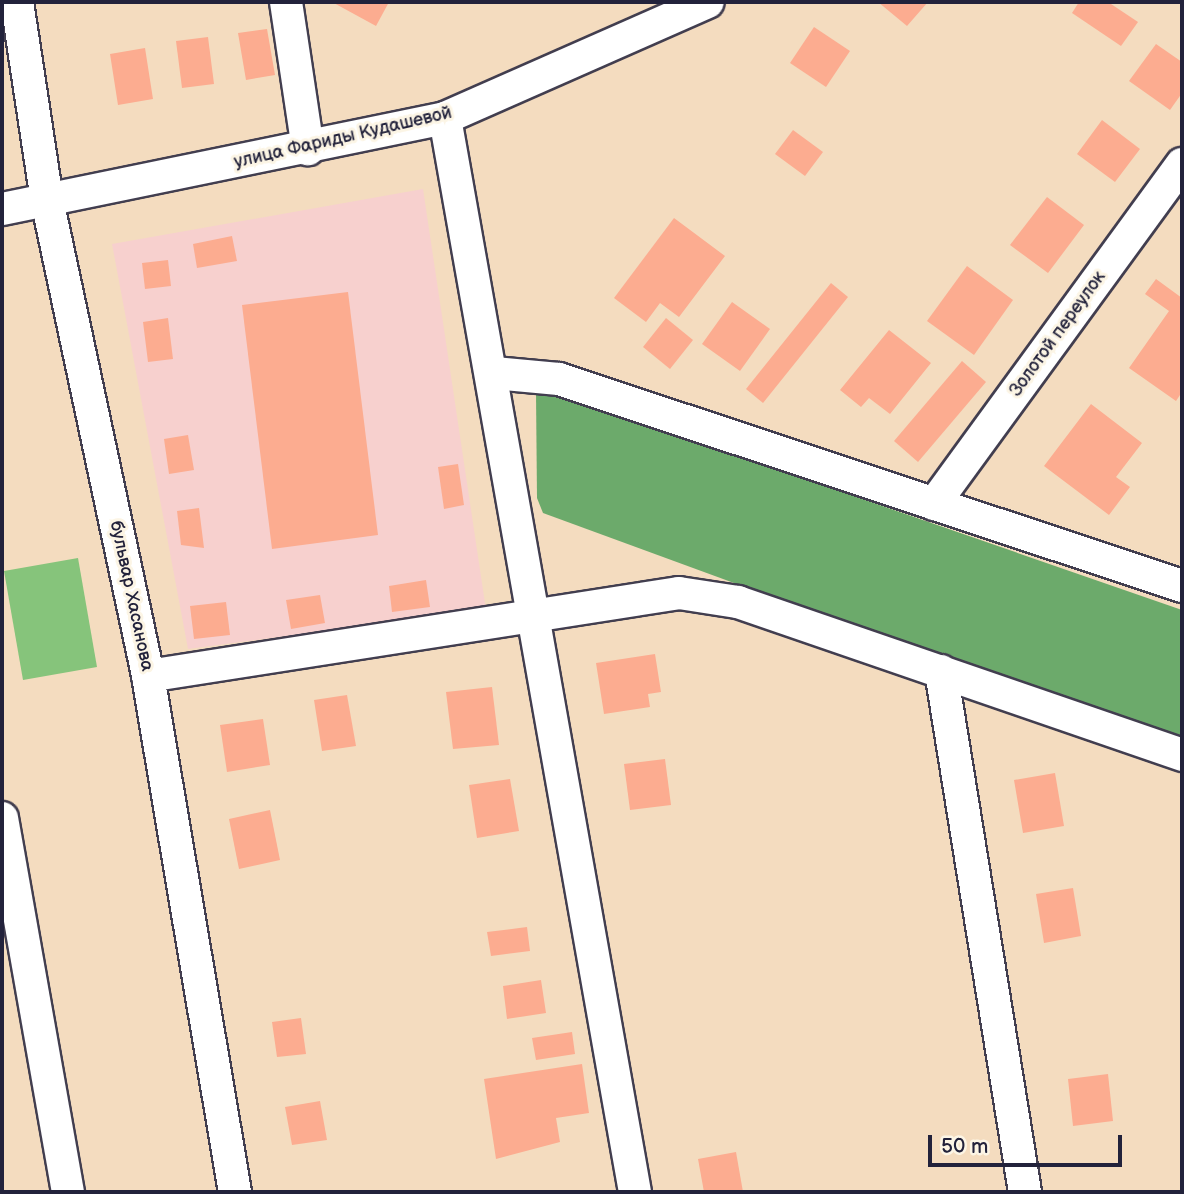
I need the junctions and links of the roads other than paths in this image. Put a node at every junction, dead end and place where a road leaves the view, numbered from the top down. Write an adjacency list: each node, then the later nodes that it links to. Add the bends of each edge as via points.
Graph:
1 (17, 2): 7 (street, бульвар Хасанова)
2 (286, 2): 5 (street)
3 (708, 2): 4 (street, улица Фариды Кудашевой)
4 (445, 118): 5 (street, улица Фариды Кудашевой); 9 (street)
5 (308, 149): 7 (street, улица Фариды Кудашевой)
6 (1182, 164): 10 (street, Золотой переулок)
7 (47, 200): 8 (street, улица Фариды Кудашевой); 14 (street, бульвар Хасанова)
8 (2, 209)
9 (494, 373): 10 (street, via 559,379); 12 (street)
10 (933, 504): 11 (street)
11 (1182, 586)
12 (536, 613): 13 (street, via 679,593 703,596); 14 (street); 19 (street)
13 (942, 671): 15 (street); 20 (street)
14 (148, 676): 18 (street, бульвар Хасанова)
15 (1182, 755)
16 (2, 818): 17 (street)
17 (68, 1192)
18 (235, 1192)
19 (635, 1192)
20 (1024, 1192)

